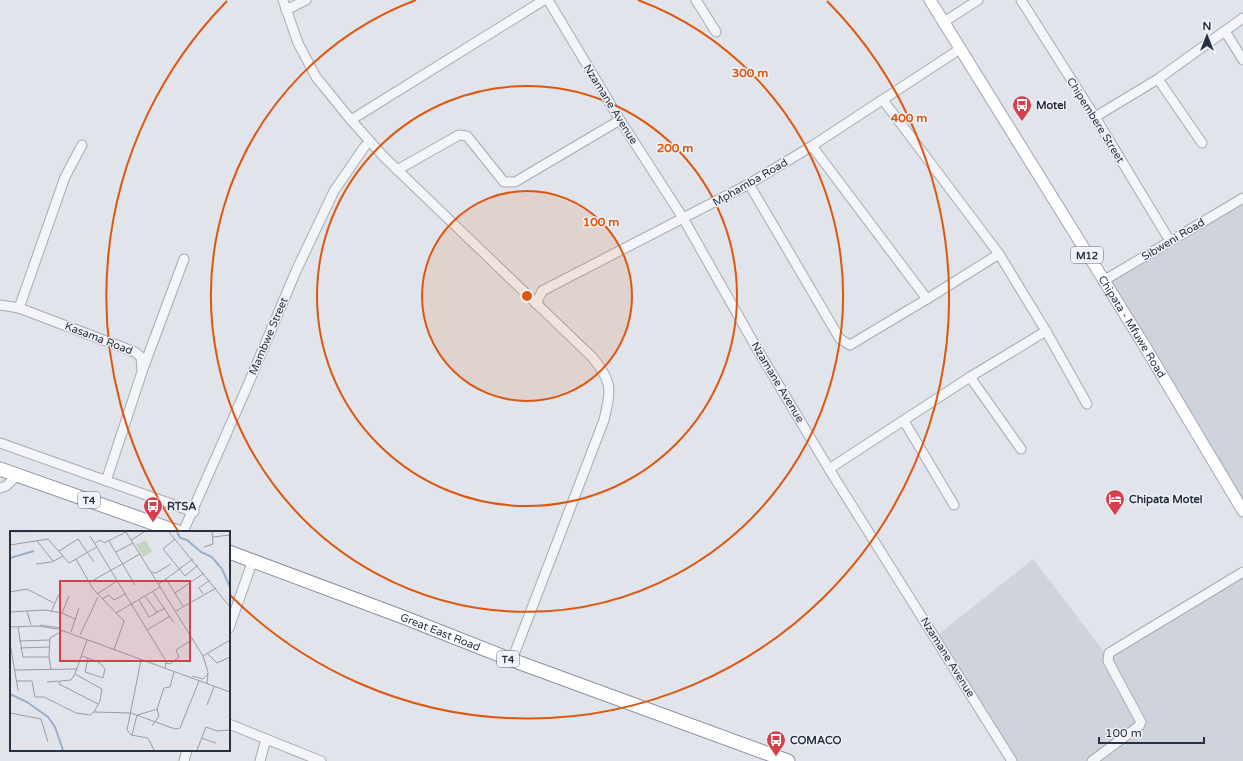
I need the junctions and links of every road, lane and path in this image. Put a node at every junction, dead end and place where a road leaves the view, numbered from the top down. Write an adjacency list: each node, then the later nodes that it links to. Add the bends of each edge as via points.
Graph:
1 (283, 0): 9 (street)
2 (306, 0): 9 (street)
3 (544, 0): 19 (street)
4 (548, 0): 20 (street, Nzamane Avenue)
5 (696, 0): 13 (street)
6 (930, 0): 11 (main road, Chipata - Mfuwe Road / M12)
7 (978, 0): 11 (street)
8 (1021, 0): 18 (street, Chipembere Street)
9 (286, 10): 19 (street, via 298,43 316,77)
10 (1243, 18): 12 (street)
11 (944, 22): 14 (main road, Chipata - Mfuwe Road / M12)
12 (1225, 31): 15 (street); 16 (street)
13 (716, 32)
14 (960, 48): 17 (street, Mphamba Road); 32 (main road, Chipata - Mfuwe Road / M12)
15 (1243, 60)
16 (1158, 78): 18 (street); 21 (street)
17 (883, 100): 24 (street, Mphamba Road); 30 (street)
18 (1095, 117): 29 (street, Chipembere Street)
19 (351, 120): 25 (street)
20 (620, 120): 25 (street, via 515,182 504,182 467,136 462,134); 28 (street, Nzamane Avenue)
21 (1202, 143)
22 (82, 145): 36 (street, via 65,176)
23 (365, 146): 51 (street, Mambwe Street, via 334,191 296,271)
24 (812, 146): 26 (street, Mphamba Road); 33 (street)
25 (397, 170): 34 (street)
26 (749, 184): 28 (street, Mphamba Road); 33 (street, via 844,342 850,345 858,341)
27 (1243, 198): 29 (street, Sibweni Road)
28 (683, 218): 34 (street, Mphamba Road, via 542,291); 45 (street, Nzamane Avenue, via 756,347)
29 (1170, 241): 32 (street, Sibweni Road)
30 (999, 254): 33 (street); 37 (street)
31 (184, 259): 38 (street)
32 (1103, 282): 50 (main road, Chipata - Mfuwe Road / M12, via 1144,345)
33 (927, 299)
34 (536, 304): 58 (street, via 604,371 609,382 609,398 604,420)
35 (0, 305): 36 (street, Kasama Road)
36 (19, 308): 38 (street, Kasama Road, via 135,352 141,357)
37 (1046, 332): 39 (street); 40 (street)
38 (142, 372): 47 (street)
39 (970, 377): 41 (street); 43 (street)
40 (1087, 404)
41 (904, 421): 45 (street); 49 (street)
42 (0, 443): 47 (street)
43 (1021, 450)
44 (0, 469): 46 (highway, T4)
45 (830, 469): 66 (street, Nzamane Avenue)
46 (18, 475): 48 (street); 52 (highway, T4)
47 (106, 481): 51 (street)
48 (0, 488)
49 (954, 505)
50 (1243, 511)
51 (194, 512): 53 (street, Mambwe Street)
52 (175, 531)
53 (184, 531)
54 (230, 552): 55 (highway, Great East Road / T4)
55 (253, 560): 57 (street); 58 (highway, Great East Road / T4)
56 (1243, 572): 67 (street, via 1109,653 1108,661 1141,722)
57 (230, 625)
58 (512, 660): 62 (highway, Great East Road / T4)
59 (230, 724): 60 (street)
60 (266, 739): 64 (street); 65 (street)
61 (187, 751): 63 (street)
62 (780, 760)
63 (184, 761)
64 (260, 761)
65 (321, 761)
66 (1012, 761)
67 (1092, 761)

